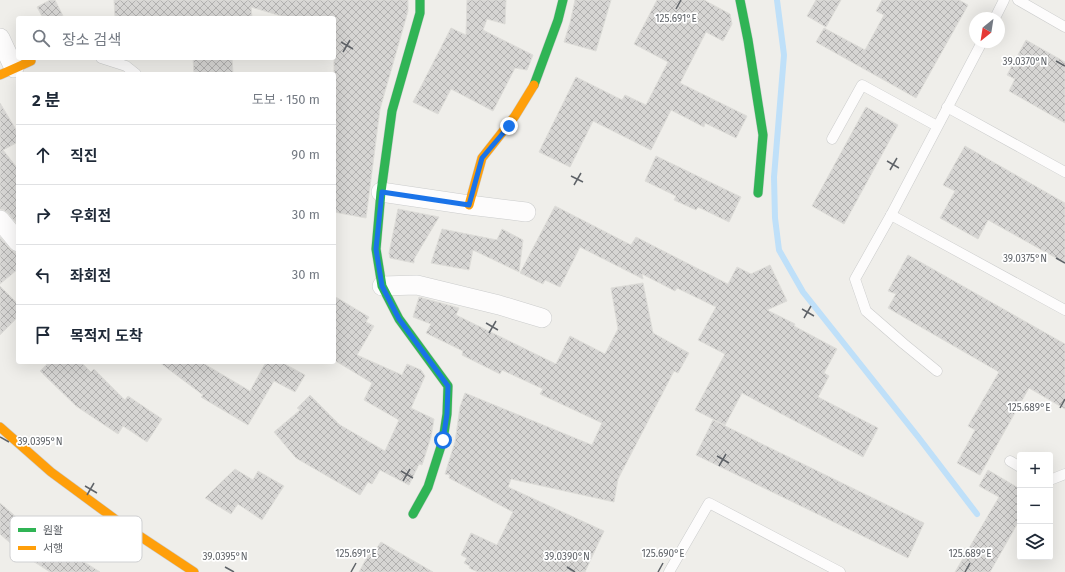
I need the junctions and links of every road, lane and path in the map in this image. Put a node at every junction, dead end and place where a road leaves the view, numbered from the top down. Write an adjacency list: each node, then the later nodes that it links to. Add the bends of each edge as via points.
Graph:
1 (420, 0): 18 (street, via 420,13 392,111)
2 (563, 0): 20 (street, via 546,58 534,85 512,121 482,158)
3 (740, 0): 19 (street, via 763,135)
4 (1004, 0): 6 (lane)
5 (1018, 0): 7 (lane)
6 (998, 12)
7 (1065, 27)
8 (0, 38): 12 (street)
9 (979, 48): 14 (lane)
10 (33, 60): 12 (street)
11 (107, 60): 13 (lane, via 126,66)
12 (7, 71)
13 (134, 72)
14 (947, 107): 15 (lane); 17 (lane)
15 (937, 126): 16 (lane, via 862,85); 22 (lane)
16 (832, 139)
17 (1065, 172)
18 (382, 192): 20 (street); 25 (street, via 376,249)
19 (758, 194)
20 (469, 205): 21 (street)
21 (526, 212)
22 (891, 215): 26 (lane); 28 (lane, via 855,279 866,311)
23 (0, 220): 24 (street)
24 (16, 240)
25 (382, 286): 27 (street, via 417,285); 34 (street, via 399,319 448,386 443,440 428,487)
26 (1065, 310)
27 (542, 318)
28 (937, 371)
29 (0, 427): 35 (street, via 57,476)
30 (1010, 461): 31 (lane)
31 (1017, 464)
32 (1065, 474): 33 (lane)
33 (1053, 479)
34 (413, 514)
35 (111, 516)
36 (142, 538): 37 (street)
37 (194, 572)
38 (669, 572): 39 (lane, via 709,503)
39 (840, 572)

